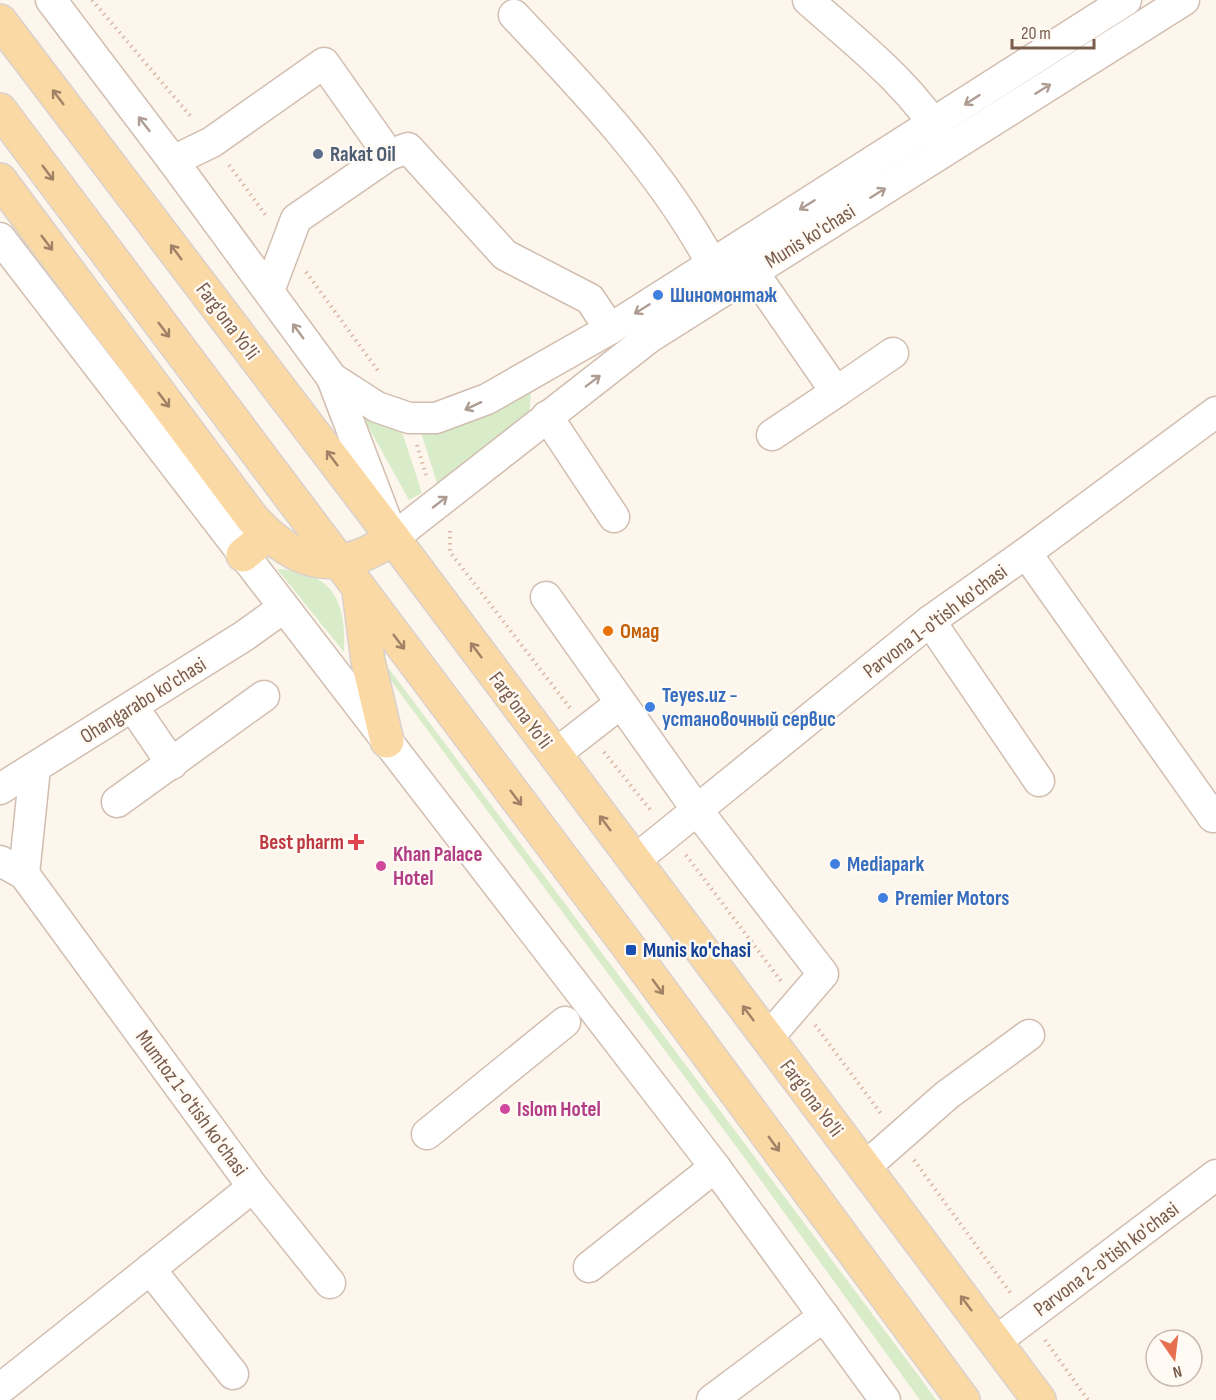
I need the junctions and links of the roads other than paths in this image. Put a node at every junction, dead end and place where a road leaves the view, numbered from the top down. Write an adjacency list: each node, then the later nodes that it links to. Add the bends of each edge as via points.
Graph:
1 (51, 0): 10 (street, one-way to 1)
2 (808, 0): 8 (street, via 892,76)
3 (1126, 0): 8 (street, Munis ko'chasi, one-way to 8)
4 (1184, 0): 8 (street, Munis ko'chasi, one-way to 4)
5 (514, 15): 13 (street, via 610,117 693,228)
6 (0, 21): 24 (main road, Farg'ona Yo'li, one-way to 6)
7 (0, 110): 27 (main road, one-way to 27)
8 (942, 136): 13 (street, Munis ko'chasi, one-way to 13); 14 (street, Munis ko'chasi, one-way to 8)
9 (389, 156): 10 (street, via 324,63 212,142); 15 (street, via 296,219); 16 (street, via 408,148 505,255 590,299)
10 (173, 161): 15 (street)
11 (0, 180): 25 (main road, one-way to 25, via 252,518)
12 (0, 238): 25 (street)
13 (712, 264): 16 (street, Munis ko'chasi, one-way to 16)
14 (753, 272): 19 (street); 20 (street, Munis ko'chasi, one-way to 14, via 650,337)
15 (269, 291): 18 (street, one-way to 15)
16 (610, 329): 18 (street, Munis ko'chasi, one-way to 18, via 487,399 436,418 393,414)
17 (893, 353): 19 (street)
18 (332, 378): 24 (street)
19 (836, 392): 22 (street)
20 (547, 416): 23 (street); 24 (street, Munis ko'chasi, one-way to 20)
21 (1214, 418): 26 (street, Parvona 1-o'tish ko'chasi)
22 (772, 435)
23 (614, 517)
24 (393, 538): 27 (main road, via 366,554); 36 (main road, Farg'ona Yo'li, one-way to 24)
25 (255, 545): 27 (main road); 30 (street)
26 (1026, 553): 31 (street, Parvona 1-o'tish ko'chasi); 43 (street)
27 (338, 562): 28 (main road)
28 (359, 589): 35 (main road, via 368,661); 63 (main road, one-way to 63)
29 (546, 597): 33 (street)
30 (283, 608): 34 (street, Ohangarabo ko'chasi); 35 (street)
31 (930, 621): 39 (street); 42 (street, Parvona 1-o'tish ko'chasi)
32 (264, 696): 37 (street)
33 (621, 703): 36 (street); 42 (street)
34 (133, 707): 37 (street); 38 (street, Ohangarabo ko'chasi)
35 (387, 741): 50 (street)
36 (554, 755): 44 (main road, Farg'ona Yo'li, one-way to 36)
37 (172, 764): 41 (street)
38 (35, 768): 40 (street, Ohangarabo ko'chasi); 45 (street, Mumtoz 1-o'tish ko'chasi)
39 (1039, 781)
40 (0, 789)
41 (117, 802)
42 (697, 810): 44 (street, Parvona 1-o'tish ko'chasi); 48 (street, via 823,974)
43 (1213, 817)
44 (634, 861): 48 (main road, Farg'ona Yo'li, one-way to 44)
45 (12, 867): 53 (street, Mumtoz 1-o'tish ko'chasi)
46 (565, 1022): 49 (street)
47 (1029, 1035): 51 (street, via 946,1095)
48 (767, 1039): 51 (main road, Farg'ona Yo'li)
49 (427, 1134)
50 (715, 1167): 54 (street); 57 (street)
51 (864, 1168): 58 (main road, Farg'ona Yo'li, one-way to 51)
52 (1216, 1175): 58 (street, Parvona 2-o'tish ko'chasi)
53 (253, 1187): 55 (street, Mumtoz 1-o'tish ko'chasi); 56 (street)
54 (589, 1267)
55 (150, 1269): 59 (street); 60 (street, Mumtoz 1-o'tish ko'chasi)
56 (330, 1283)
57 (824, 1316): 61 (street); 62 (street)
58 (995, 1342): 64 (main road, Farg'ona Yo'li)
59 (234, 1374)
60 (5, 1375)
61 (712, 1400)
62 (885, 1400)
63 (963, 1400)
64 (1039, 1400)

